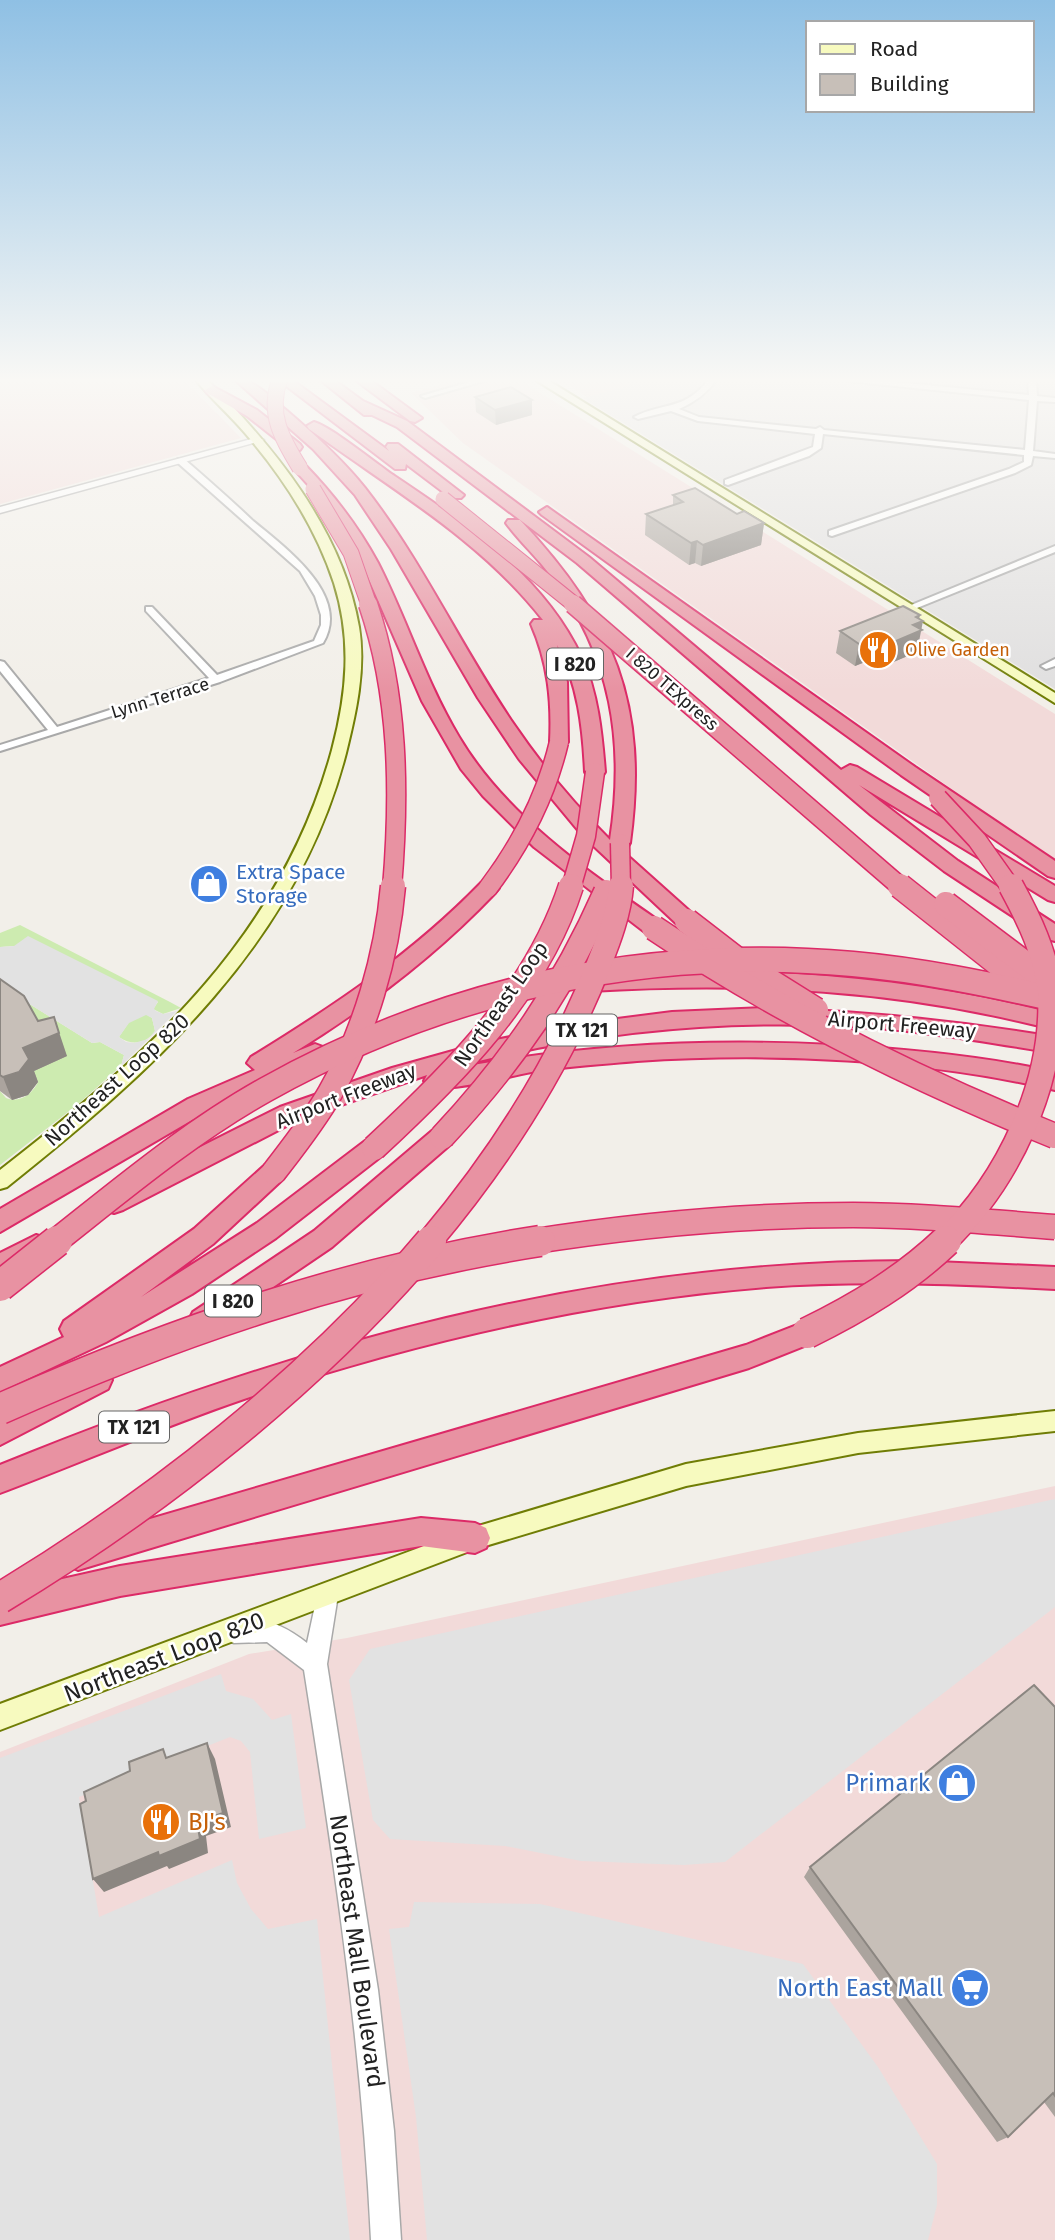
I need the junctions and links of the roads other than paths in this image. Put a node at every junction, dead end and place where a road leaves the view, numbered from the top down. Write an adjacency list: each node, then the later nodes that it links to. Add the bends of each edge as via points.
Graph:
1 (98, 484): 17 (street)
2 (206, 484): 25 (street, Lynn Terrace, via 303,569 317,589 327,628 318,643)
3 (291, 484): 44 (main road, Northeast Loop 820, via 320,532 351,620 351,698 333,778 295,873 257,933 169,1038)
4 (310, 484): 51 (highway, bridge, via 355,563 376,624 394,722 396,841 387,929 361,1024 337,1080 309,1126 244,1205 202,1240)
5 (316, 484): 43 (highway, bridge, via 355,534 384,587 421,682 451,739 518,820 595,887 764,1000 835,1038)
6 (330, 484): 23 (highway)
7 (352, 484): 23 (highway)
8 (396, 484): 20 (highway, Northeast Loop / I 820)
9 (431, 484): 16 (highway, I 820 TEXpress)
10 (433, 484): 16 (highway, I 820 TEXpress)
11 (465, 484): 31 (highway, I 820, via 500,509 554,566 579,600 616,686 628,760)
12 (481, 484): 27 (highway, via 583,560)
13 (507, 484): 30 (highway)
14 (708, 484): 21 (main road)
15 (976, 484): 18 (street)
16 (450, 497): 35 (highway, I 820 TEXpress, bridge, via 560,576 929,890); 37 (highway, I 820 TEXpress, bridge, via 915,900)
17 (0, 510)
18 (832, 533)
19 (1055, 550): 21 (street)
20 (514, 572): 41 (highway, bridge, via 545,636 562,708 553,773 517,849 461,919 397,975); 51 (highway, Northeast Loop / I 820, bridge, via 556,625 572,655 590,712 595,772 581,858 549,936 525,978 453,1072 374,1148 312,1199 241,1250 150,1305)
21 (909, 608): 26 (main road)
22 (149, 609): 25 (street)
23 (438, 615): 42 (highway, bridge, via 506,727 564,804 606,851 687,921 754,972 866,1039)
24 (0, 664): 28 (street)
25 (216, 680): 28 (street, Lynn Terrace)
26 (1055, 699)
27 (748, 702): 33 (highway, via 770,710 847,769); 34 (highway, via 878,811 951,866)
28 (54, 730): 29 (street, Lynn Terrace)
29 (0, 748)
30 (908, 771): 32 (highway); 57 (highway, bridge, via 963,822 998,865 1034,932 1050,991 1051,1033 1037,1100 1008,1164 983,1201 927,1259 884,1292 807,1333 749,1356)
31 (620, 843): 54 (highway, I 820, bridge, via 609,884 564,983 511,1060 442,1137 323,1239 217,1312); 59 (highway, bridge, via 621,894 576,1017 546,1075 478,1180 418,1254 270,1401 94,1537)
32 (1055, 871)
33 (1055, 895)
34 (1055, 934)
35 (1055, 986)
36 (1055, 999): 50 (highway, bridge, via 921,970 780,958 614,968 495,993 436,1010 342,1048 265,1090 152,1167)
37 (1055, 1007)
38 (1055, 1022): 41 (highway, via 983,1004 804,982 707,978 565,985 437,1012 379,1030 313,1054)
39 (1055, 1045): 45 (highway, Airport Freeway / TX 121, via 945,1027 761,1015 588,1029 440,1061 348,1092 295,1112)
40 (1055, 1081): 45 (highway, via 969,1064 803,1051 612,1054 534,1062 417,1085 293,1130 158,1190)
41 (184, 1113): 46 (highway)
42 (1055, 1123)
43 (1055, 1136)
44 (0, 1181)
45 (137, 1190): 48 (highway, Airport Freeway / TX 121)
46 (0, 1223)
47 (1055, 1227): 52 (highway, bridge, via 852,1215 652,1226 533,1242 442,1258 275,1303 158,1342)
48 (0, 1266)
49 (1055, 1278): 55 (highway, TX 121, via 885,1273 778,1276 675,1286 473,1322 270,1379)
50 (0, 1286)
51 (4, 1378)
52 (0, 1409)
53 (1055, 1421): 56 (main road, via 858,1443 686,1475)
54 (0, 1432)
55 (0, 1479)
56 (475, 1538): 58 (main road); 60 (highway, via 421,1532 120,1581)
57 (0, 1579)
58 (327, 1595): 61 (main road, Northeast Loop 820); 62 (street, Northeast Mall Boulevard)
59 (0, 1598)
60 (0, 1609)
61 (230, 1632): 62 (street, via 269,1632); 63 (main road, Northeast Loop 820)
62 (315, 1664): 64 (street, Northeast Mall Boulevard, via 365,1990)
63 (0, 1717)
64 (386, 2240)

